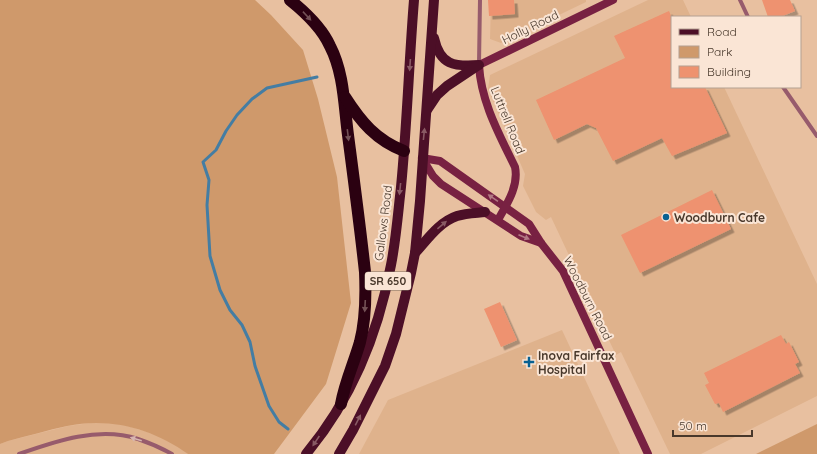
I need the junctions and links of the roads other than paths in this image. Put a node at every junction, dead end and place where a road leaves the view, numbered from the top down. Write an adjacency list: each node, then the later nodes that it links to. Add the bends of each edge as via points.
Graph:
1 (290, 0): 11 (highway, one-way to 11, via 324,34 331,46)
2 (414, 0): 14 (main road, Gallows Road / SR 650, one-way to 14)
3 (434, 0): 8 (main road, SR 650)
4 (480, 0): 9 (street, Luttrell Road)
5 (613, 0): 9 (street, Holly Road)
6 (740, 0): 7 (street)
7 (748, 16)
8 (432, 27): 9 (main road, via 442,58 462,66); 12 (main road, SR 650)
9 (479, 65): 12 (main road, via 447,86); 16 (street, Luttrell Road, via 480,82 488,108 515,167 516,176)
10 (784, 88): 13 (street)
11 (344, 96): 14 (highway, via 367,127); 21 (highway, one-way to 21, via 366,294 360,341)
12 (427, 110): 15 (main road, SR 650, one-way to 12)
13 (817, 136)
14 (404, 151): 15 (main road, Woodburn Road); 21 (main road, Gallows Road / SR 650, one-way to 21, via 397,228 382,305 371,340 351,388)
15 (422, 158): 16 (street, Woodburn Road, one-way to 15, via 440,161); 17 (street, via 441,184); 20 (main road, SR 650)
16 (506, 206): 18 (street, Luttrell Road); 19 (street, Woodburn Road, via 529,224)
17 (485, 212): 18 (street); 20 (main road, one-way to 17, via 434,232 449,220 464,214)
18 (498, 220): 19 (street, one-way to 19, via 520,236)
19 (541, 243): 26 (street, Woodburn Road, via 563,272)
20 (415, 254): 25 (main road, SR 650, one-way to 20, via 385,366 396,334)
21 (341, 404): 24 (main road, Gallows Road / SR 650, one-way to 24)
22 (19, 454): 23 (street, one-way to 22, via 138,439 103,434 56,442)
23 (172, 454)
24 (306, 454)
25 (339, 454)
26 (648, 454)

